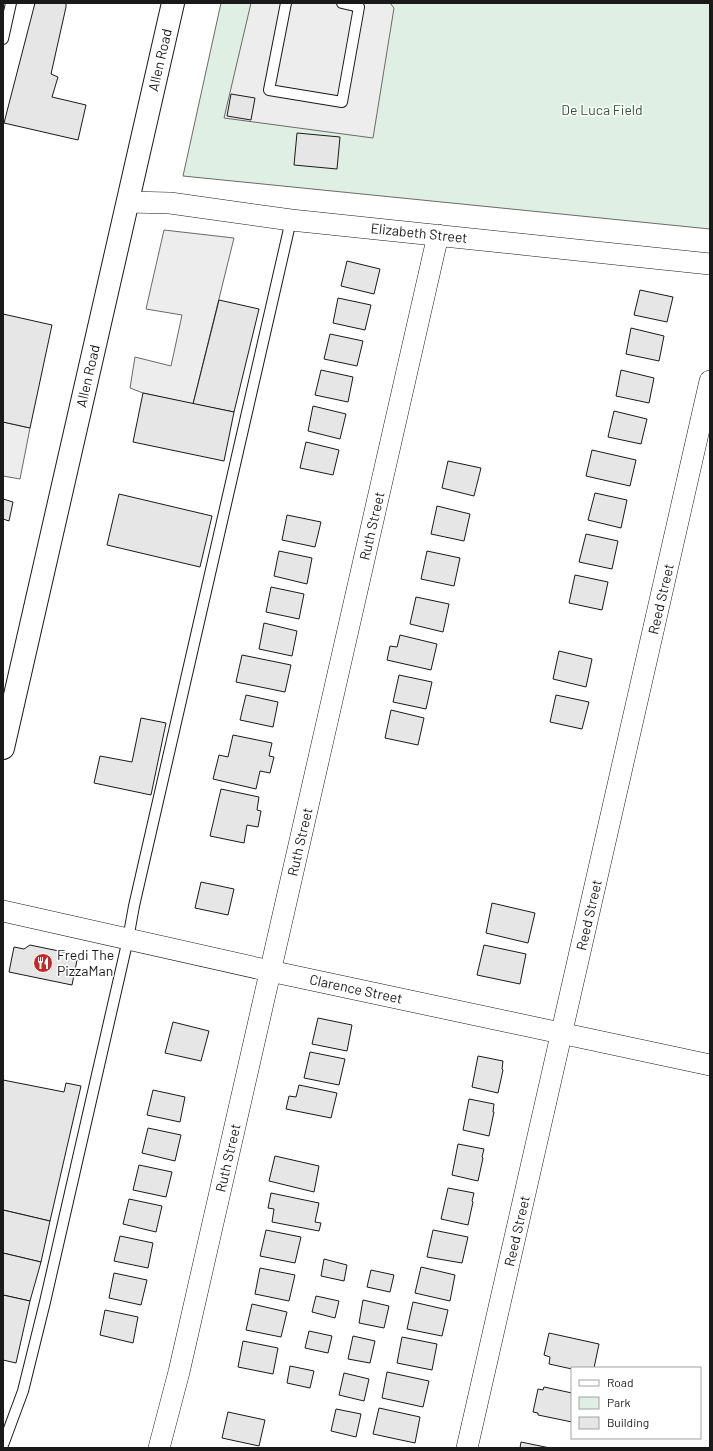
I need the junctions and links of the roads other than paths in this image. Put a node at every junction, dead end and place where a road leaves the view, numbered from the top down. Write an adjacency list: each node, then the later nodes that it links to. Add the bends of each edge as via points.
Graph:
1 (12, 3): 5 (lane)
2 (173, 3): 6 (main road, Allen Road)
3 (286, 3): 4 (lane, via 269,90 342,102 359,7)
4 (342, 3)
5 (3, 39)
6 (128, 202): 7 (street, Elizabeth Street, via 170,203); 11 (main road, Allen Road)
7 (291, 220): 8 (street, Elizabeth Street); 13 (lane)
8 (438, 235): 9 (street, Elizabeth Street); 14 (street, Ruth Street)
9 (710, 264)
10 (710, 381): 15 (street, Reed Street)
11 (3, 748)
12 (3, 911): 13 (street, Clarence Street)
13 (128, 939): 14 (street, Clarence Street); 17 (lane, via 45,1302 22,1391)
14 (270, 971): 15 (street, Clarence Street); 18 (street, Ruth Street, via 179,1372)
15 (562, 1034): 16 (street, Clarence Street); 19 (street, Reed Street)
16 (710, 1064)
17 (3, 1445)
18 (159, 1448)
19 (467, 1448)

